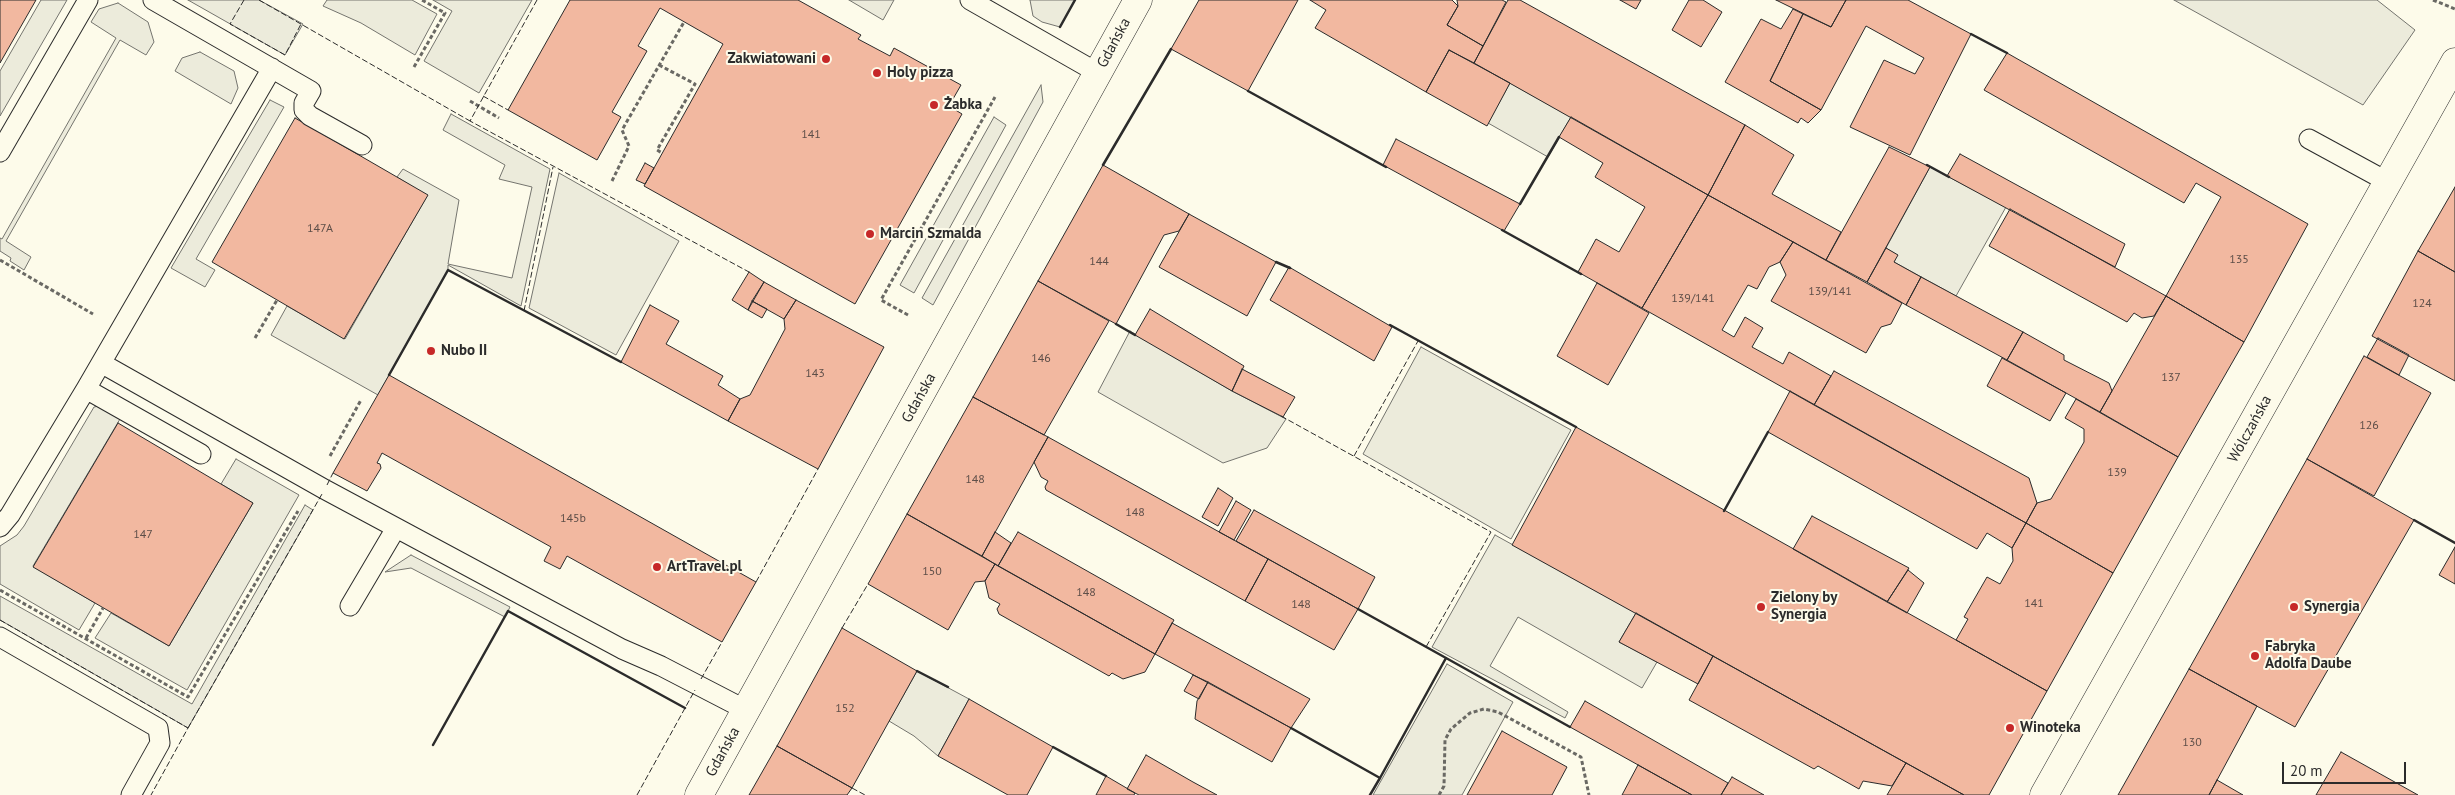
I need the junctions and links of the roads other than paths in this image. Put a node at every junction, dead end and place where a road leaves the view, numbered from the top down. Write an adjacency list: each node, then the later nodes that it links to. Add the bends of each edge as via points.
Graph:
1 (88, 0): 10 (lane)
2 (154, 0): 6 (lane)
3 (970, 0): 7 (lane)
4 (1138, 0): 7 (street, Gdańska)
5 (2455, 62): 11 (street, Wólczańska)
6 (272, 68): 9 (lane, via 311,91 304,103 304,110 310,116); 12 (lane)
7 (1098, 73): 19 (street, Gdańska)
8 (2309, 139): 11 (lane)
9 (362, 146)
10 (0, 152)
11 (2388, 182): 22 (street, Wólczańska)
12 (101, 363): 13 (lane); 16 (lane)
13 (86, 389): 14 (lane); 15 (lane, via 10,515)
14 (202, 454)
15 (0, 526)
16 (396, 528): 17 (lane); 19 (lane, via 622,649)
17 (350, 606)
18 (0, 637): 20 (lane, via 158,728 160,743)
19 (746, 710): 21 (street, Gdańska)
20 (131, 795)
21 (699, 795)
22 (2044, 795)

